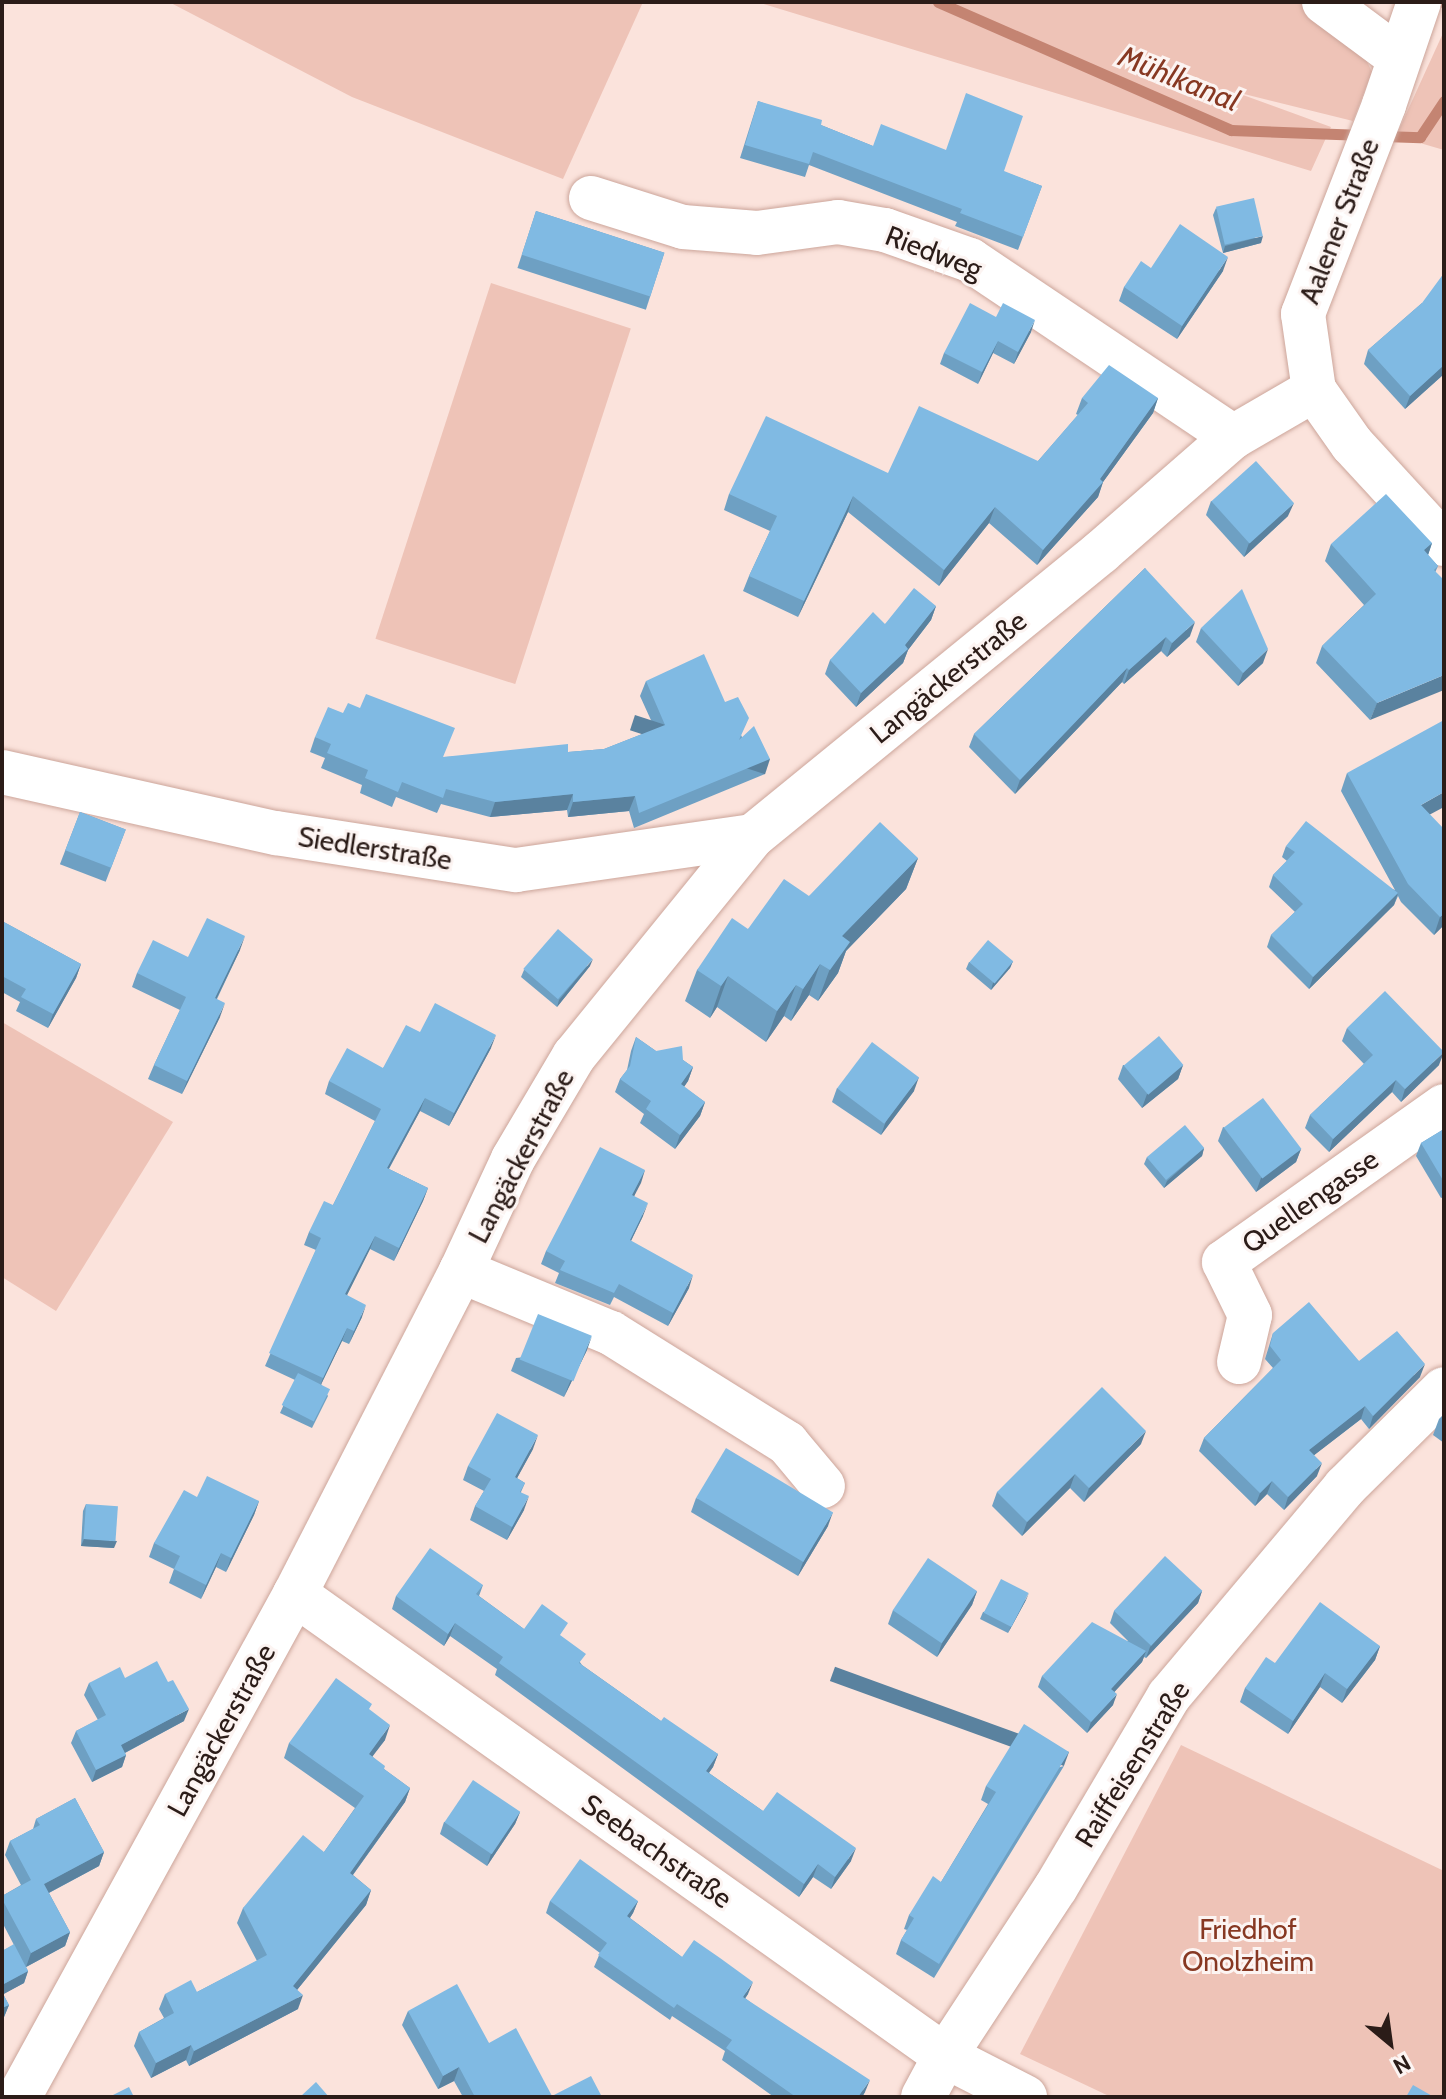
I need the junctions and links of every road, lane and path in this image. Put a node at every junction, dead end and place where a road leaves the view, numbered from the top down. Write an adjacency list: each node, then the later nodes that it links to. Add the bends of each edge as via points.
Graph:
1 (1324, 2): 2 (street)
2 (1407, 32): 4 (street, Aalener Straße, via 1303,314)
3 (591, 198): 5 (street, Riedweg, via 683,227 757,233 838,222 885,230 970,260)
4 (1314, 390): 5 (street, Langäckerstraße); 6 (street, Aalener Straße, via 1352,444)
5 (1233, 437): 8 (street, Langäckerstraße, via 1101,552)
6 (1444, 544)
7 (2, 772): 8 (street, Siedlerstraße, via 276,833 516,870)
8 (753, 836): 10 (street, Langäckerstraße, via 574,1056 513,1159)
9 (1444, 1106): 11 (street, Quellengasse, via 1224,1262 1250,1315)
10 (461, 1271): 13 (street, via 611,1333 787,1443); 14 (street, Langäckerstraße)
11 (1239, 1362)
12 (1444, 1389): 15 (street, Raiffeisenstraße, via 1345,1487 1169,1696 1056,1887)
13 (823, 1486)
14 (295, 1594): 15 (street, Seebachstraße); 16 (street, Langäckerstraße)
15 (945, 2056): 17 (street, Raiffeisenstraße); 18 (street, Seebachstraße)
16 (19, 2097)
17 (923, 2097)
18 (1025, 2097)

